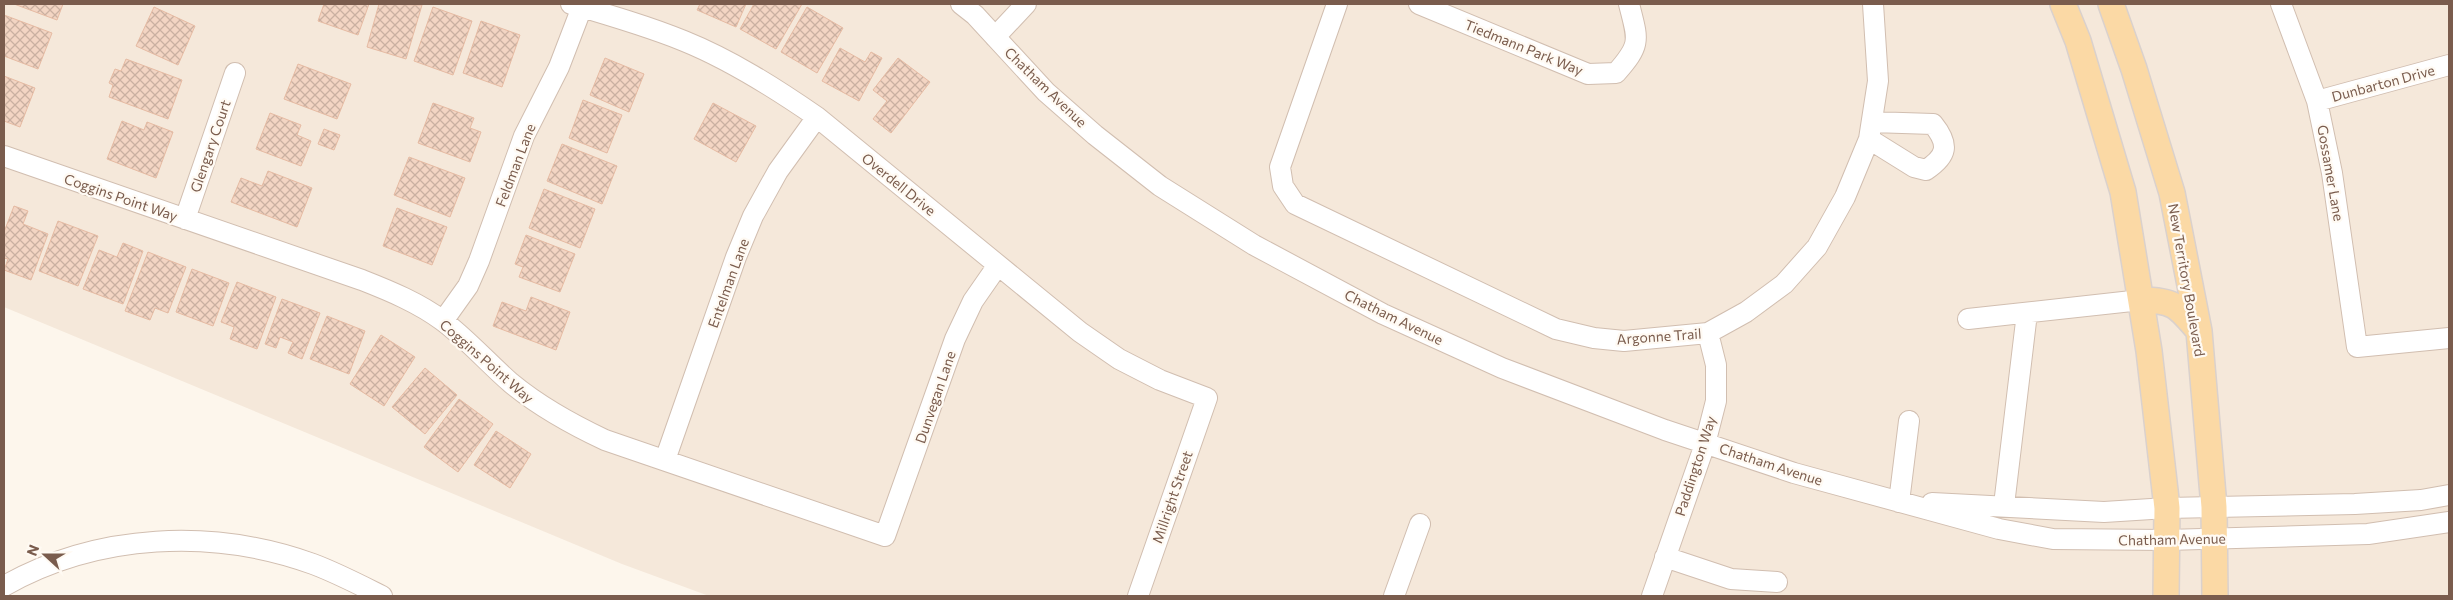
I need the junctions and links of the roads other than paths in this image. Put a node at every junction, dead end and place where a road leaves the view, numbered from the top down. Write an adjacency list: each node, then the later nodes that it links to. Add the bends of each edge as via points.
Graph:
1 (961, 4): 11 (street, Chatham Avenue)
2 (1026, 4): 11 (street)
3 (1337, 4): 24 (street, Argonne Trail, via 1280,167 1283,186 1295,204 1556,329 1624,341)
4 (1419, 4): 5 (street, Tiedmann Park Way, via 1588,74 1616,73 1634,53 1636,34)
5 (1629, 4)
6 (1873, 4): 24 (street, Argonne Trail, via 1878,81 1870,131 1845,197 1817,247 1784,284 1746,312)
7 (2063, 4): 19 (main road, via 2078,42 2123,192)
8 (2111, 4): 23 (main road, New Territory Boulevard, via 2172,194)
9 (2281, 4): 14 (street, Gossamer Lane)
10 (577, 5): 15 (street, Overdell Drive, via 685,41 741,68); 22 (street, Feldman Lane, via 574,34 524,136 479,262 468,286)
11 (995, 37): 28 (street, Chatham Avenue, via 1046,92 1095,135 1160,186 1254,245 1382,314 1502,368)
12 (2449, 65): 14 (street, Dunbarton Drive)
13 (236, 73): 17 (street, Glengary Court)
14 (2318, 100): 25 (street, Gossamer Lane, via 2357,348)
15 (816, 117): 18 (street, Overdell Drive); 29 (street, Entelman Lane, via 778,171 753,216)
16 (4, 156): 17 (street, Coggins Point Way)
17 (185, 218): 22 (street, Coggins Point Way, via 362,280 399,295)
18 (998, 265): 26 (street, Overdell Drive, via 1080,332 1119,359); 37 (street, Dunvegan Lane, via 973,301 955,339)
19 (2141, 300): 20 (street); 23 (main road, via 2162,300 2171,304 2183,311); 34 (main road)
20 (2027, 313): 21 (street); 32 (street)
21 (1968, 319)
22 (443, 321): 29 (street, Coggins Point Way, via 511,383 544,408 605,440)
23 (2199, 331): 33 (main road, New Territory Boulevard)
24 (1708, 332): 28 (street, Paddington Way, via 1716,365 1716,401)
25 (2449, 338)
26 (1206, 398): 44 (street, Millright Street)
27 (1909, 421): 31 (street)
28 (1705, 444): 31 (street, Chatham Avenue); 40 (street, Paddington Way)
29 (664, 460): 37 (street, Coggins Point Way)
30 (2449, 495): 33 (street, Chatham Avenue, via 2355,504)
31 (1899, 502): 32 (street, Chatham Avenue); 39 (street, Chatham Avenue, via 1999,530 2053,539)
32 (2004, 505): 34 (street, Chatham Avenue, via 2104,512)
33 (2214, 507): 34 (street, Chatham Avenue); 38 (main road, New Territory Boulevard)
34 (2167, 508): 39 (main road)
35 (2449, 522): 38 (street, Chatham Avenue, via 2368,534)
36 (1420, 524): 45 (street)
37 (885, 536)
38 (2215, 538): 39 (street, Chatham Avenue); 48 (main road, New Territory Boulevard)
39 (2167, 540): 47 (main road)
40 (1665, 557): 41 (street, via 1731,579); 46 (street, Paddington Way)
41 (1777, 582)
42 (4, 586): 43 (street, via 53,564 98,550 144,542 192,540 265,549 321,567)
43 (382, 596)
44 (1138, 596)
45 (1394, 596)
46 (1652, 596)
47 (2166, 596)
48 (2215, 596)

